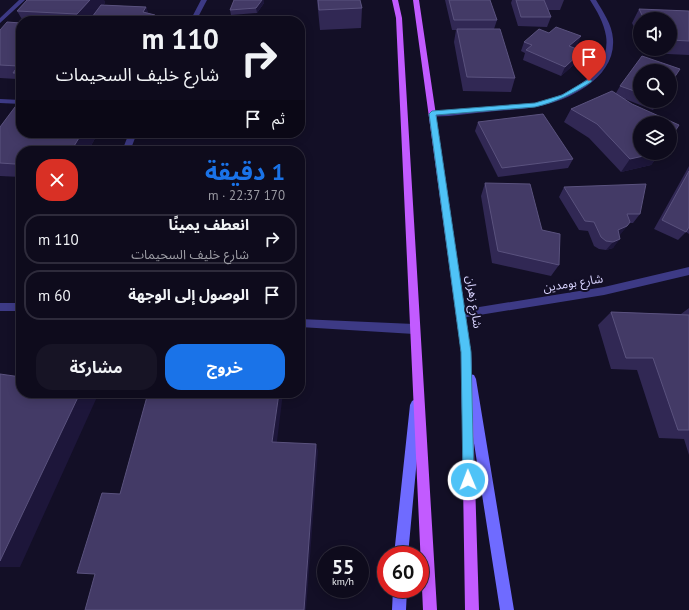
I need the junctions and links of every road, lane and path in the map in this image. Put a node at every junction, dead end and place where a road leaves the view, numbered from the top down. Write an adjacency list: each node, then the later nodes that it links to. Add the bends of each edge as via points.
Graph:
1 (22, 0): 7 (street)
2 (204, 0): 6 (street)
3 (395, 0): 16 (main road, via 399,18)
4 (416, 0): 10 (main road, شارع زهران)
5 (593, 0): 10 (street, via 608,28 610,51 598,72 589,81 550,102)
6 (196, 16)
7 (0, 21)
8 (0, 101): 9 (street)
9 (16, 102)
10 (432, 114): 14 (main road, شارع زهران)
11 (689, 271): 14 (street, شارع بومدين, via 616,289)
12 (0, 307): 13 (street)
13 (16, 307)
14 (461, 314): 17 (main road, شارع زهران)
15 (305, 323): 16 (street)
16 (414, 329): 18 (main road)
17 (466, 352): 23 (main road, شارع زهران); 24 (main road)
18 (417, 389): 19 (main road); 22 (main road)
19 (401, 546)
20 (400, 598): 21 (main road)
21 (399, 610)
22 (430, 610)
23 (472, 610)
24 (507, 610)

